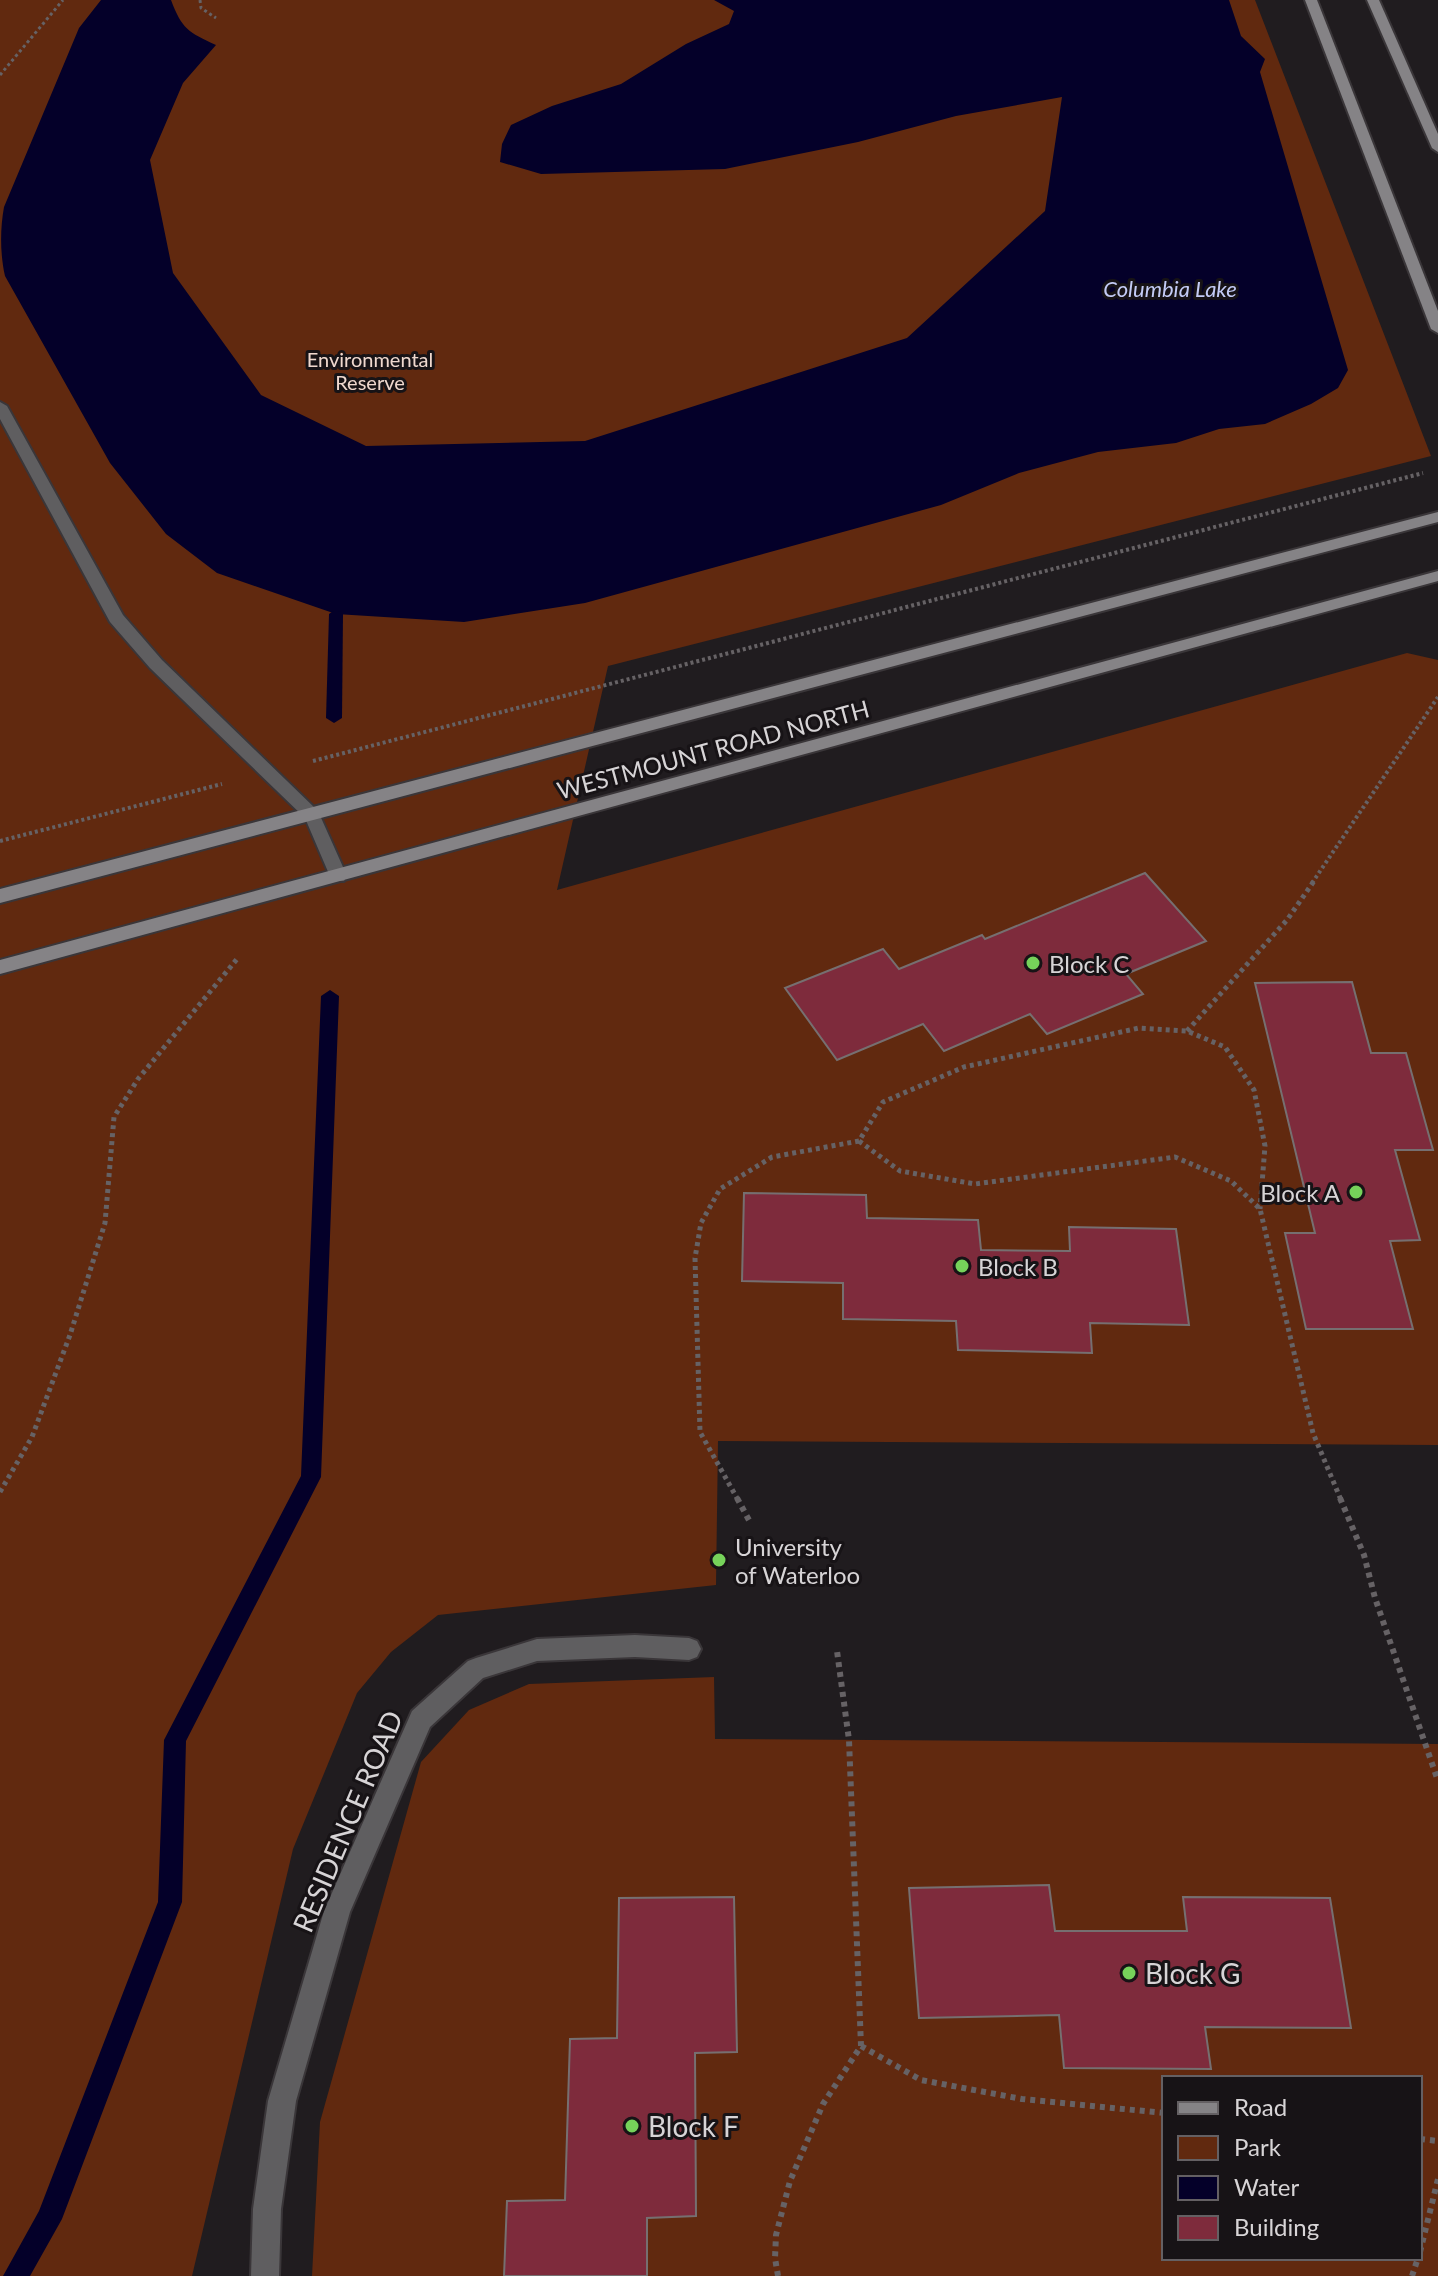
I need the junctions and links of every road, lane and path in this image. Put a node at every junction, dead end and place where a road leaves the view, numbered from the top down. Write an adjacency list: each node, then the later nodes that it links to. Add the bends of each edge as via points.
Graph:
1 (63, 0): 6 (path)
2 (200, 0): 5 (path, via 201,8)
3 (1311, 0): 8 (main road)
4 (1373, 0): 7 (main road)
5 (216, 18)
6 (0, 75)
7 (1438, 148)
8 (1438, 329)
9 (0, 406): 14 (street, via 116,618)
10 (1423, 473): 14 (path)
11 (1438, 517): 15 (main road, WESTMOUNT ROAD NORTH)
12 (1438, 576): 17 (main road, WESTMOUNT ROAD NORTH)
13 (1438, 697): 21 (path, via 1287,920)
14 (268, 773): 15 (street); 16 (path)
15 (312, 815): 17 (street); 18 (main road, WESTMOUNT ROAD NORTH)
16 (0, 841)
17 (338, 876): 20 (main road, WESTMOUNT ROAD NORTH)
18 (0, 896)
19 (237, 959): 24 (path, via 138,1079 114,1117 105,1223 32,1437)
20 (0, 967)
21 (1187, 1031): 22 (path, via 1139,1028 964,1067 883,1102); 23 (path, via 1225,1047 1254,1090 1265,1146)
22 (859, 1141): 23 (path, via 900,1171 975,1184 1175,1157 1231,1181); 25 (path, via 772,1157 720,1189 701,1223 695,1258 700,1432)
23 (1260, 1209): 28 (path, via 1313,1433 1364,1555)
24 (0, 1492)
25 (750, 1522)
26 (689, 1649): 33 (street, RESIDENCE ROAD, via 537,1650 476,1669 421,1719 337,1911 282,2101 267,2209)
27 (837, 1651): 29 (path, via 849,1740)
28 (1438, 1781)
29 (861, 2046): 30 (path, via 921,2080 1022,2099); 34 (path, via 832,2087 783,2195 773,2265)
30 (1162, 2113)
31 (1438, 2179): 32 (path)
32 (1422, 2243)
33 (265, 2276)
34 (778, 2276)

